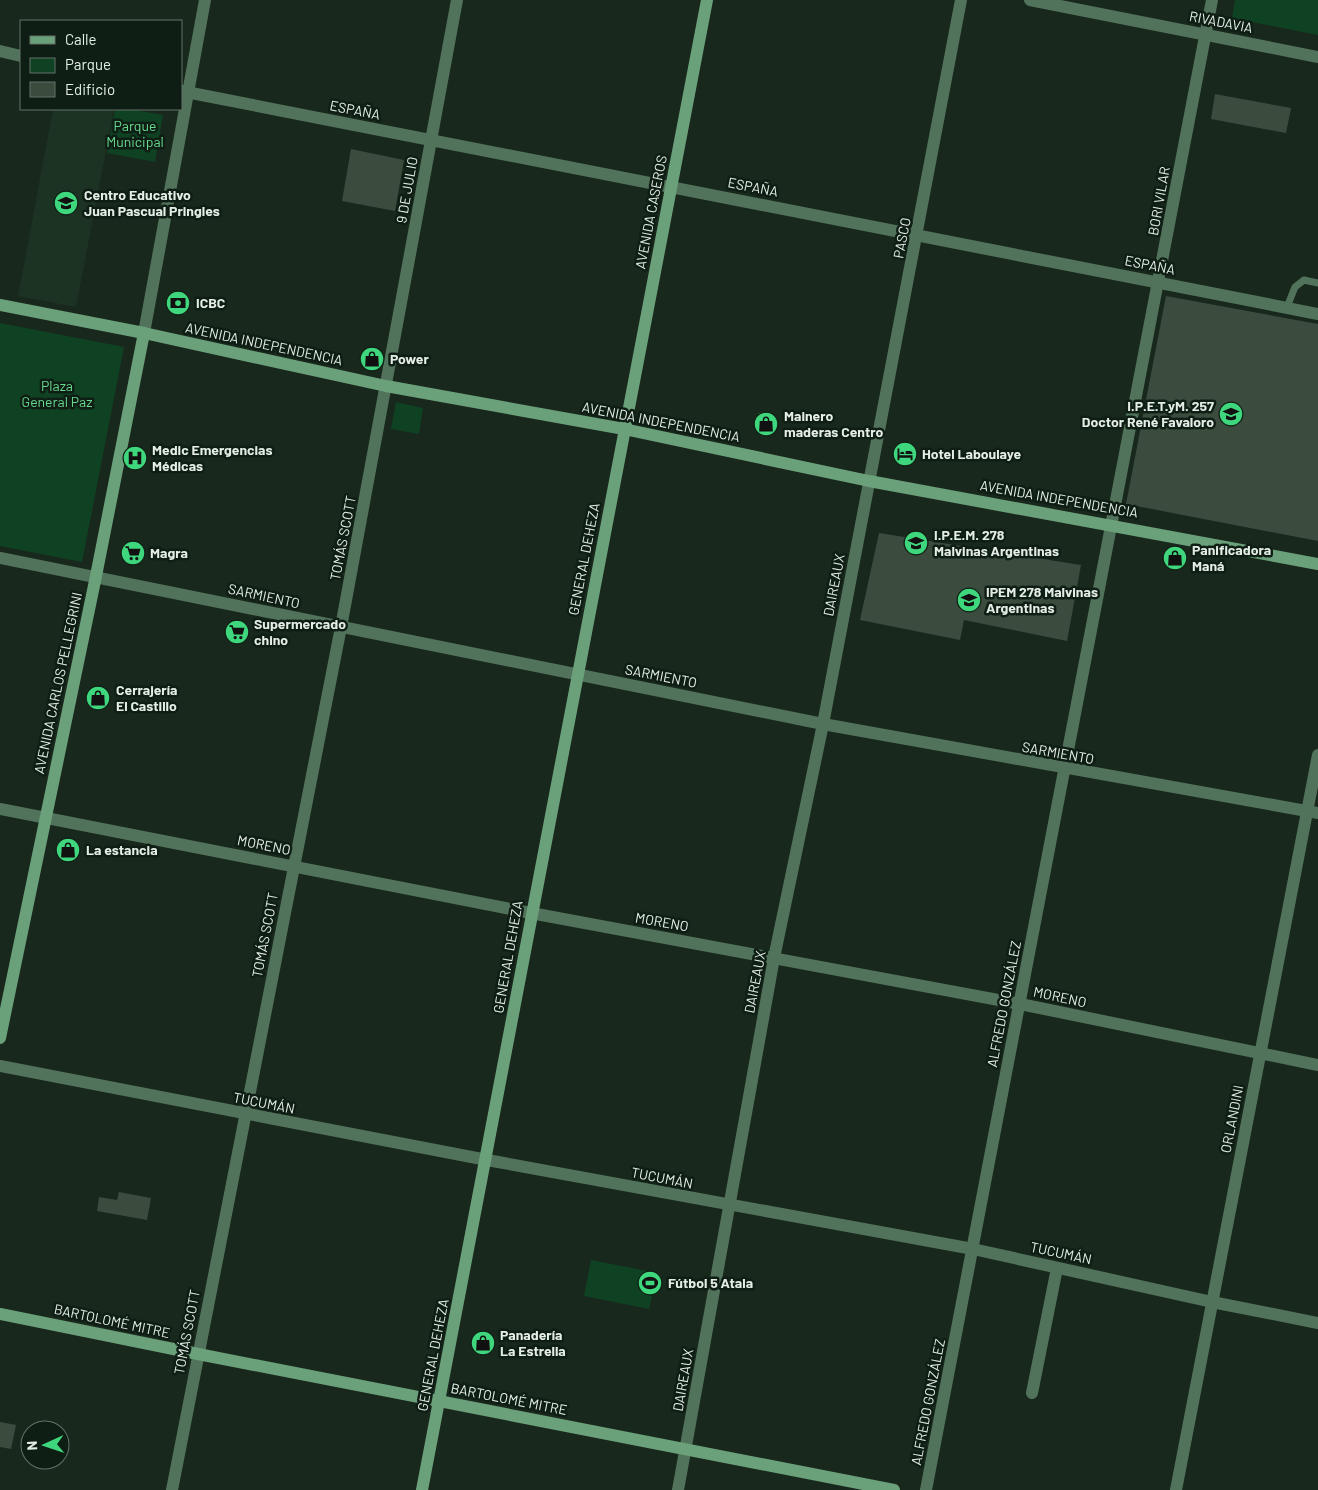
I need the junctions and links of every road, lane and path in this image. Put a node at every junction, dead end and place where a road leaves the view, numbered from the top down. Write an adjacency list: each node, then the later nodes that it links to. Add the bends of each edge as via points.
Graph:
1 (205, 0): 11 (street)
2 (457, 0): 13 (street, 9 DE JULIO)
3 (707, 0): 14 (main road, AVENIDA CASEROS)
4 (961, 0): 15 (street, PASCO)
5 (1030, 0): 7 (street, RIVADAVIA)
6 (1212, 0): 7 (street, BORI VILAR)
7 (1205, 34): 10 (street, RIVADAVIA); 16 (street, BORI VILAR)
8 (0, 51): 9 (street)
9 (20, 56)
10 (1318, 57)
11 (184, 91): 13 (street, ESPAÑA)
12 (181, 110): 21 (street)
13 (431, 141): 14 (street, ESPAÑA); 22 (street, 9 DE JULIO)
14 (672, 186): 15 (street, ESPAÑA); 23 (main road, AVENIDA CASEROS)
15 (918, 234): 16 (street, ESPAÑA); 24 (street, PASCO)
16 (1159, 282): 19 (street, ESPAÑA); 25 (street, BORI VILAR)
17 (1318, 282): 19 (lane, via 1304,280 1295,287)
18 (0, 305): 21 (main road, AVENIDA INDEPENDENCIA)
19 (1287, 307): 20 (street, ESPAÑA)
20 (1318, 314)
21 (144, 333): 22 (main road, AVENIDA INDEPENDENCIA); 28 (main road, AVENIDA CARLOS PELLEGRINI)
22 (386, 386): 23 (main road, AVENIDA INDEPENDENCIA); 29 (street, TOMÁS SCOTT)
23 (624, 429): 24 (main road, AVENIDA INDEPENDENCIA); 30 (main road, GENERAL DEHEZA)
24 (869, 480): 25 (main road, AVENIDA INDEPENDENCIA); 31 (street, DAIREAUX)
25 (1112, 524): 27 (main road, AVENIDA INDEPENDENCIA); 33 (street, ALFREDO GONZÁLEZ)
26 (0, 558): 28 (street, SARMIENTO)
27 (1318, 564)
28 (96, 576): 29 (street, SARMIENTO); 36 (main road, AVENIDA CARLOS PELLEGRINI)
29 (341, 627): 30 (street, SARMIENTO); 37 (street, TOMÁS SCOTT)
30 (577, 674): 31 (street, SARMIENTO); 38 (main road, GENERAL DEHEZA)
31 (823, 724): 33 (street, SARMIENTO); 39 (street, DAIREAUX)
32 (1318, 755): 35 (street, ORLANDINI)
33 (1065, 769): 35 (street, SARMIENTO); 40 (street, ALFREDO GONZÁLEZ)
34 (0, 809): 36 (street, MORENO)
35 (1313, 812): 42 (street, ORLANDINI)
36 (45, 817): 37 (street, MORENO); 41 (main road, AVENIDA CARLOS PELLEGRINI)
37 (293, 866): 38 (street, MORENO); 45 (street, TOMÁS SCOTT)
38 (531, 913): 39 (street, MORENO); 46 (main road, GENERAL DEHEZA)
39 (774, 958): 40 (street, MORENO); 47 (street, DAIREAUX)
40 (1020, 1004): 42 (street, MORENO); 48 (street, ALFREDO GONZÁLEZ)
41 (0, 1038)
42 (1260, 1054): 43 (street, MORENO); 50 (street, ORLANDINI)
43 (1318, 1065)
44 (0, 1066): 45 (street, TUCUMÁN)
45 (247, 1115): 46 (street, TUCUMÁN); 53 (street, TOMÁS SCOTT)
46 (487, 1160): 47 (street, TUCUMÁN); 55 (main road, GENERAL DEHEZA)
47 (728, 1205): 48 (street, TUCUMÁN); 56 (street, DAIREAUX)
48 (973, 1249): 49 (street, TUCUMÁN); 61 (street, ALFREDO GONZÁLEZ)
49 (1057, 1268): 50 (street, TUCUMÁN); 54 (street)
50 (1212, 1302): 52 (street, TUCUMÁN); 62 (street, ORLANDINI)
51 (0, 1314): 53 (main road, BARTOLOMÉ MITRE)
52 (1318, 1323)
53 (198, 1354): 55 (main road, BARTOLOMÉ MITRE); 57 (street, TOMÁS SCOTT)
54 (1032, 1393)
55 (439, 1400): 56 (main road, BARTOLOMÉ MITRE); 58 (main road, GENERAL DEHEZA)
56 (686, 1449): 59 (street, DAIREAUX); 60 (main road, BARTOLOMÉ MITRE)
57 (172, 1490)
58 (422, 1490)
59 (678, 1490)
60 (894, 1490)
61 (926, 1490)
62 (1176, 1490)

